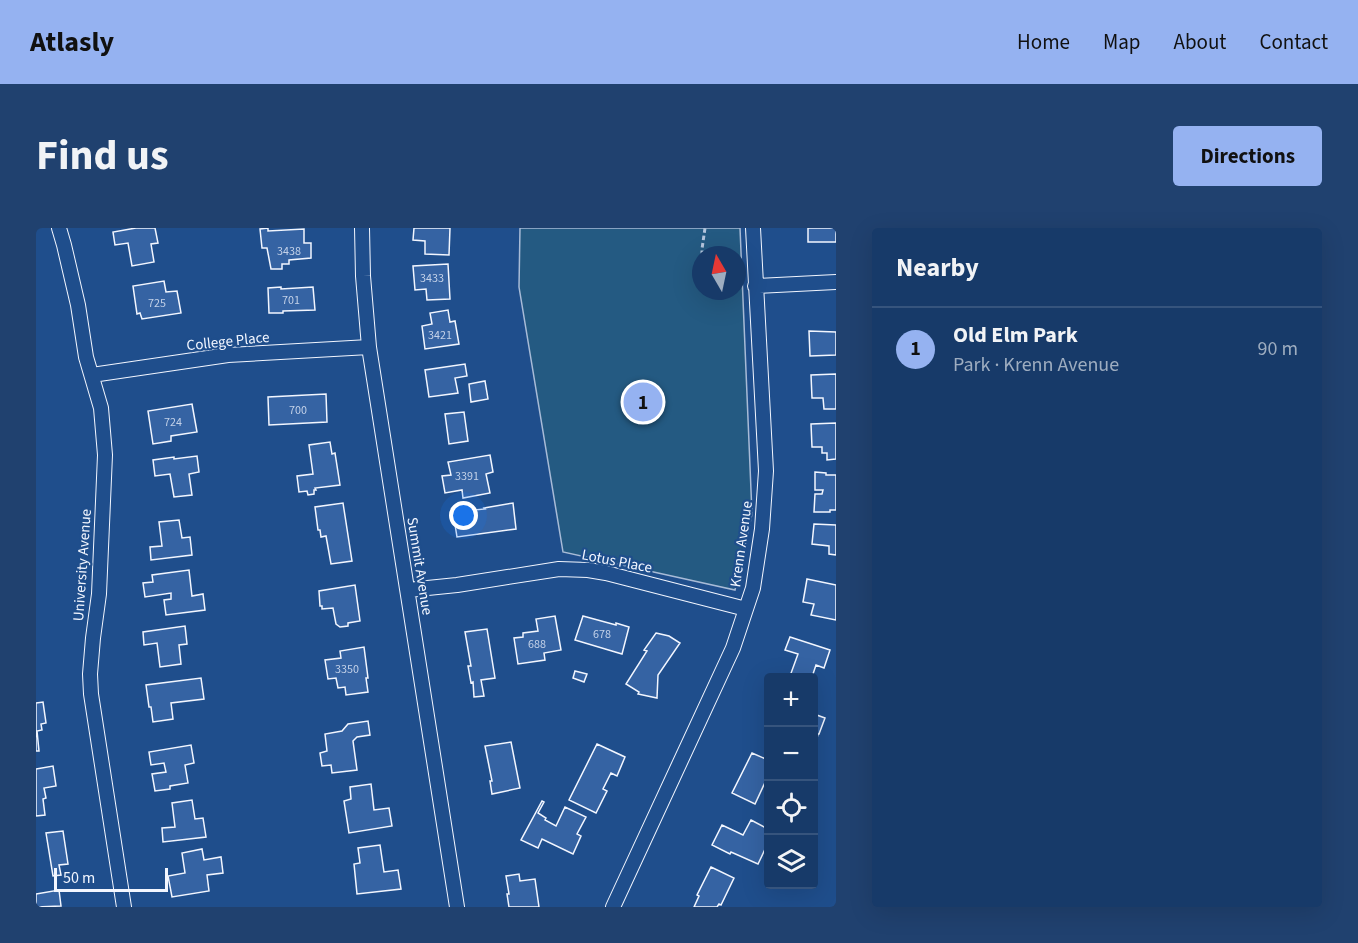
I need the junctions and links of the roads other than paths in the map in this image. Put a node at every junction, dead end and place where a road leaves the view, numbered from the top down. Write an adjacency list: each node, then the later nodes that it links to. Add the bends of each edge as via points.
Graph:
1 (59, 228): 7 (street, University Avenue)
2 (363, 228): 6 (street, Summit Avenue)
3 (753, 228): 5 (street, Krenn Avenue)
4 (836, 282): 5 (street)
5 (755, 286): 9 (street, Krenn Avenue, via 766,471 762,529)
6 (369, 347): 7 (street, College Place, via 228,356); 8 (street, Summit Avenue)
7 (92, 375): 10 (street, University Avenue, via 101,408 105,455 90,694)
8 (408, 590): 9 (street, Lotus Place, via 559,569 588,570); 11 (street, Summit Avenue)
9 (746, 609): 12 (street, Krenn Avenue, via 733,648)
10 (124, 907)
11 (457, 907)
12 (613, 907)

